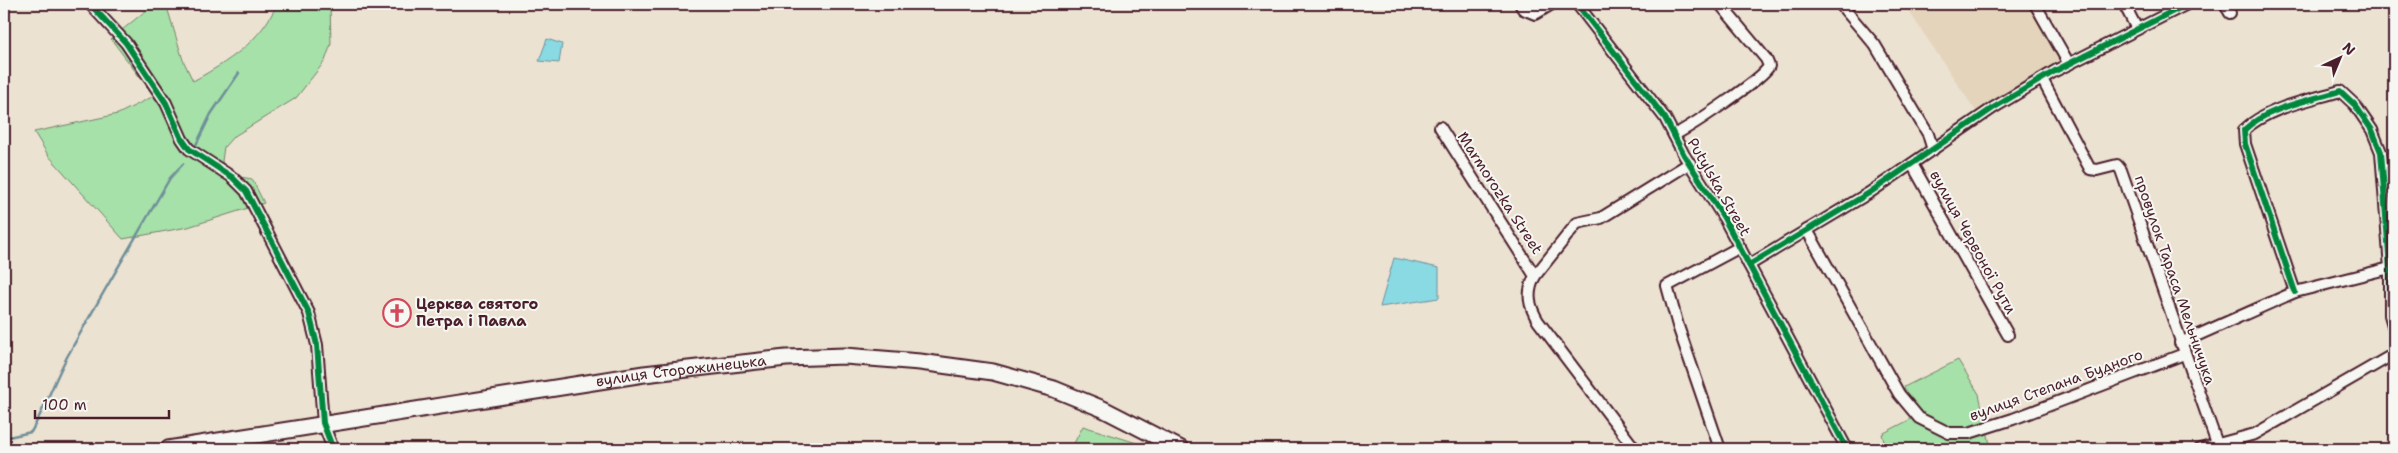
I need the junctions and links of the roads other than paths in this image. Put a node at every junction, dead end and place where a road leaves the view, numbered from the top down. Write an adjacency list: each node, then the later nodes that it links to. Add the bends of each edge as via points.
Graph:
1 (90, 4): 29 (street, via 131,50 166,103 189,149 232,177 246,191 309,313 317,345)
2 (1520, 4): 3 (street, via 1536,14)
3 (1552, 4)
4 (1577, 4): 14 (street, Putylska Street, via 1656,104)
5 (1720, 4): 14 (street, via 1769,66)
6 (1840, 4): 15 (street, via 1874,45 1928,134)
7 (2035, 4): 11 (street)
8 (2124, 4): 10 (street)
9 (2187, 4): 10 (street)
10 (2137, 29): 11 (street)
11 (2069, 64): 12 (street)
12 (2042, 79): 15 (street); 26 (street, провулок Тараса Мельничука, via 2090,168 2097,170 2117,165 2121,170)
13 (1440, 127): 22 (street, Marmorozka Street)
14 (1674, 135): 16 (street, Putylska Street)
15 (1933, 150): 17 (street)
16 (1690, 163): 19 (street, Putylska Street); 22 (street, via 1601,218 1577,223)
17 (1912, 164): 18 (street); 25 (street, вулиця Червоної Рути)
18 (1807, 230): 20 (street); 27 (street, вулиця Степана Будного, via 1899,394 1919,418 1949,433 1969,433 2013,419)
19 (1740, 247): 20 (street, Putylska Street); 35 (street, via 1667,286)
20 (1749, 266): 36 (street, Putylska Street)
21 (2390, 268): 23 (street); 23 (street, via 2381,152 2361,113 2340,91 2255,119 2244,130); 24 (street, via 2390,316)
22 (1535, 276): 34 (street, Marmorozka Street, via 1530,285 1529,306 1538,322)
23 (2294, 292): 26 (street)
24 (2394, 329)
25 (2008, 335)
26 (2180, 343): 27 (street, провулок Тараса Мельничука)
27 (2184, 354): 30 (street, провулок Тараса Мельничука)
28 (2394, 354): 30 (street, via 2255,434)
29 (323, 423): 31 (main road, вулиця Сторожинецька); 32 (street); 33 (main road, вулиця Сторожинецька, via 644,374 786,358 845,356 920,362 1002,375 1054,389 1103,409)
30 (2217, 444): 37 (street)
31 (168, 449)
32 (333, 449)
33 (1181, 449)
34 (1635, 449)
35 (1720, 449)
36 (1848, 449)
37 (2200, 449)

